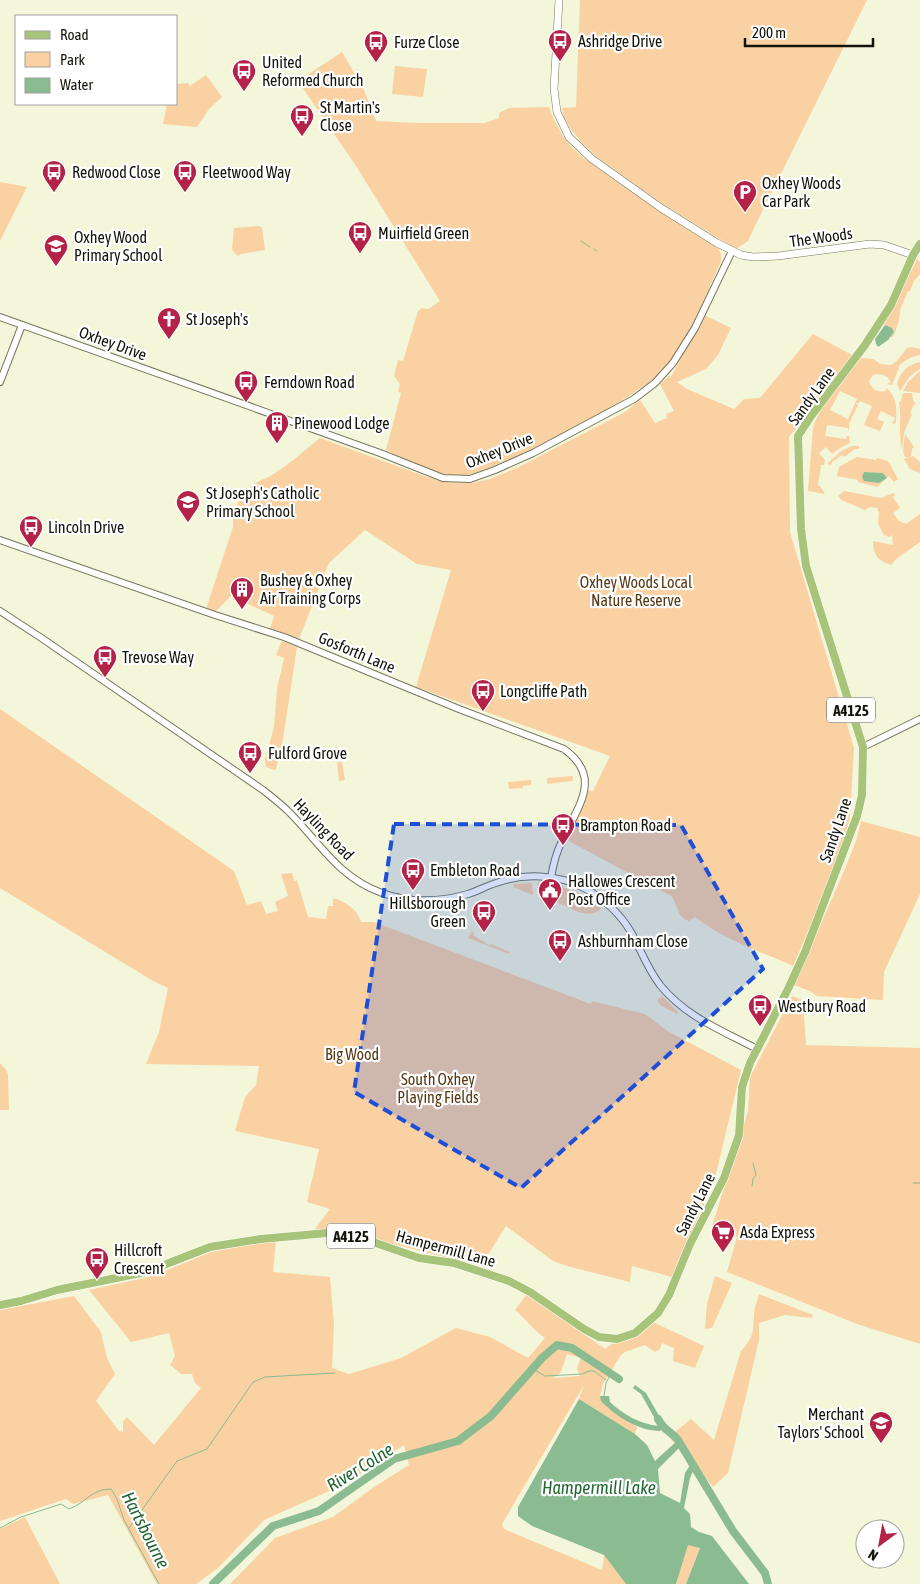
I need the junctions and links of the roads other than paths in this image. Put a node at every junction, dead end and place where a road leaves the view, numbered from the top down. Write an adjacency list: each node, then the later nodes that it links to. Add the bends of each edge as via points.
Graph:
1 (559, 0): 3 (main road, The Woods, via 554,94 557,112 569,137 592,158 661,208)
2 (920, 244): 4 (main road, Sandy Lane / A4125)
3 (732, 251): 4 (main road, The Woods, via 753,257 770,257 876,244); 6 (street, Oxhey Drive, via 694,328 673,364 656,383 634,399 533,453 470,479 443,478)
4 (913, 255): 11 (main road, Sandy Lane / A4125, via 891,305 798,436 801,529 806,566)
5 (0, 317): 6 (street, Oxhey Drive)
6 (22, 325): 7 (street)
7 (0, 382)
8 (0, 540): 12 (street, Gosforth Lane, via 284,637 564,749 581,765 585,790 556,852)
9 (0, 611): 12 (street, Hayling Road, via 263,790 289,812 335,864 370,888 408,899 440,900 470,894 512,879)
10 (920, 719): 11 (street)
11 (863, 747): 13 (main road, Sandy Lane / A4125, via 862,795 857,816 805,952)
12 (551, 878): 13 (street, Hayling Road, via 584,888 614,910 630,931 650,972 683,1008 705,1024)
13 (757, 1049): 14 (main road, Sandy Lane / A4125, via 742,1087 739,1135 724,1178)
14 (684, 1258): 15 (main road, Hampermill Lane / A4125, via 658,1313 635,1333 617,1339 605,1339 589,1332 530,1292 502,1278 454,1263 419,1258 370,1241 327,1233 210,1247 146,1272)
15 (0, 1305)

